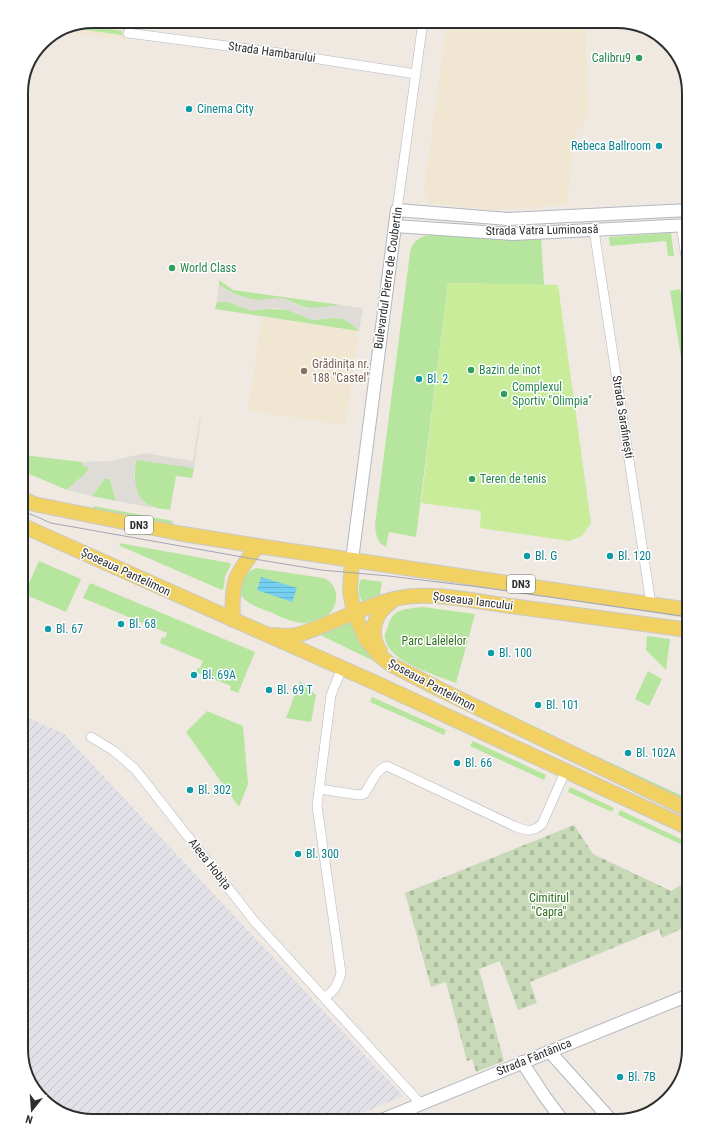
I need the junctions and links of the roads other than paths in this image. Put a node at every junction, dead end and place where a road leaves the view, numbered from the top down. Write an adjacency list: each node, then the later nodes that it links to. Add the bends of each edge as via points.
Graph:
1 (422, 28): 3 (street, Bulevardul Pierre de Coubertin)
2 (128, 33): 3 (street, Strada Hambarului)
3 (416, 74): 4 (street, Bulevardul Pierre de Coubertin)
4 (397, 210): 6 (street, Strada Vatra Luminoasă, via 508,219); 8 (street, Bulevardul Pierre de Coubertin)
5 (682, 210): 6 (street, Strada Vatra Luminoasă)
6 (580, 216): 10 (street)
7 (682, 225): 9 (street, Strada Vatra Luminoasă)
8 (395, 226): 10 (street, Strada Vatra Luminoasă, via 504,234); 14 (street, Bulevardul Pierre de Coubertin)
9 (594, 230): 10 (street, Strada Vatra Luminoasă); 16 (street, Strada Sarafinești)
10 (580, 231)
11 (28, 501): 13 (main road, DN3, via 130,524)
12 (28, 528): 19 (main road, Șoseaua Pantelimon / DN3)
13 (258, 546): 14 (main road, DN3); 19 (main road, via 234,582)
14 (352, 560): 16 (main road, Șoseaua Iancului / DN3); 18 (main road, Șoseaua Pantelimon, via 350,591)
15 (395, 599): 18 (main road, Șoseaua Iancului / DN3); 20 (main road, Șoseaua Iancului / DN3, via 430,596); 22 (main road, via 376,618 374,629 376,646)
16 (652, 604): 17 (main road, Șoseaua Iancului / DN3)
17 (682, 609)
18 (354, 613): 21 (main road, Șoseaua Iancului / DN3, via 297,635); 22 (main road, Șoseaua Pantelimon, via 367,642)
19 (233, 620): 21 (main road, Șoseaua Pantelimon / DN3)
20 (682, 629)
21 (262, 634): 23 (main road, Șoseaua Pantelimon)
22 (390, 664): 27 (main road, Șoseaua Pantelimon)
23 (342, 668): 25 (main road, Șoseaua Pantelimon); 26 (street, via 331,694)
24 (91, 737): 29 (street, Aleea Hobița, via 114,751 135,769 255,922)
25 (566, 770): 26 (street, via 542,824 537,829 530,830 514,826 387,766 382,767 364,794); 28 (main road, Șoseaua Pantelimon)
26 (319, 788): 29 (street, via 317,806 341,973 335,989)
27 (682, 807)
28 (682, 825)
29 (325, 997): 33 (street, Aleea Hobița)
30 (682, 998): 31 (street, Strada Fântânica)
31 (549, 1051): 32 (street, Strada Fântânica); 38 (street)
32 (522, 1062): 33 (street, Strada Fântânica); 37 (street)
33 (422, 1104): 34 (street, Strada Fântânica)
34 (408, 1109): 35 (street, Strada Fântânica); 36 (street)
35 (396, 1114)
36 (412, 1114)
37 (558, 1114)
38 (606, 1114)

